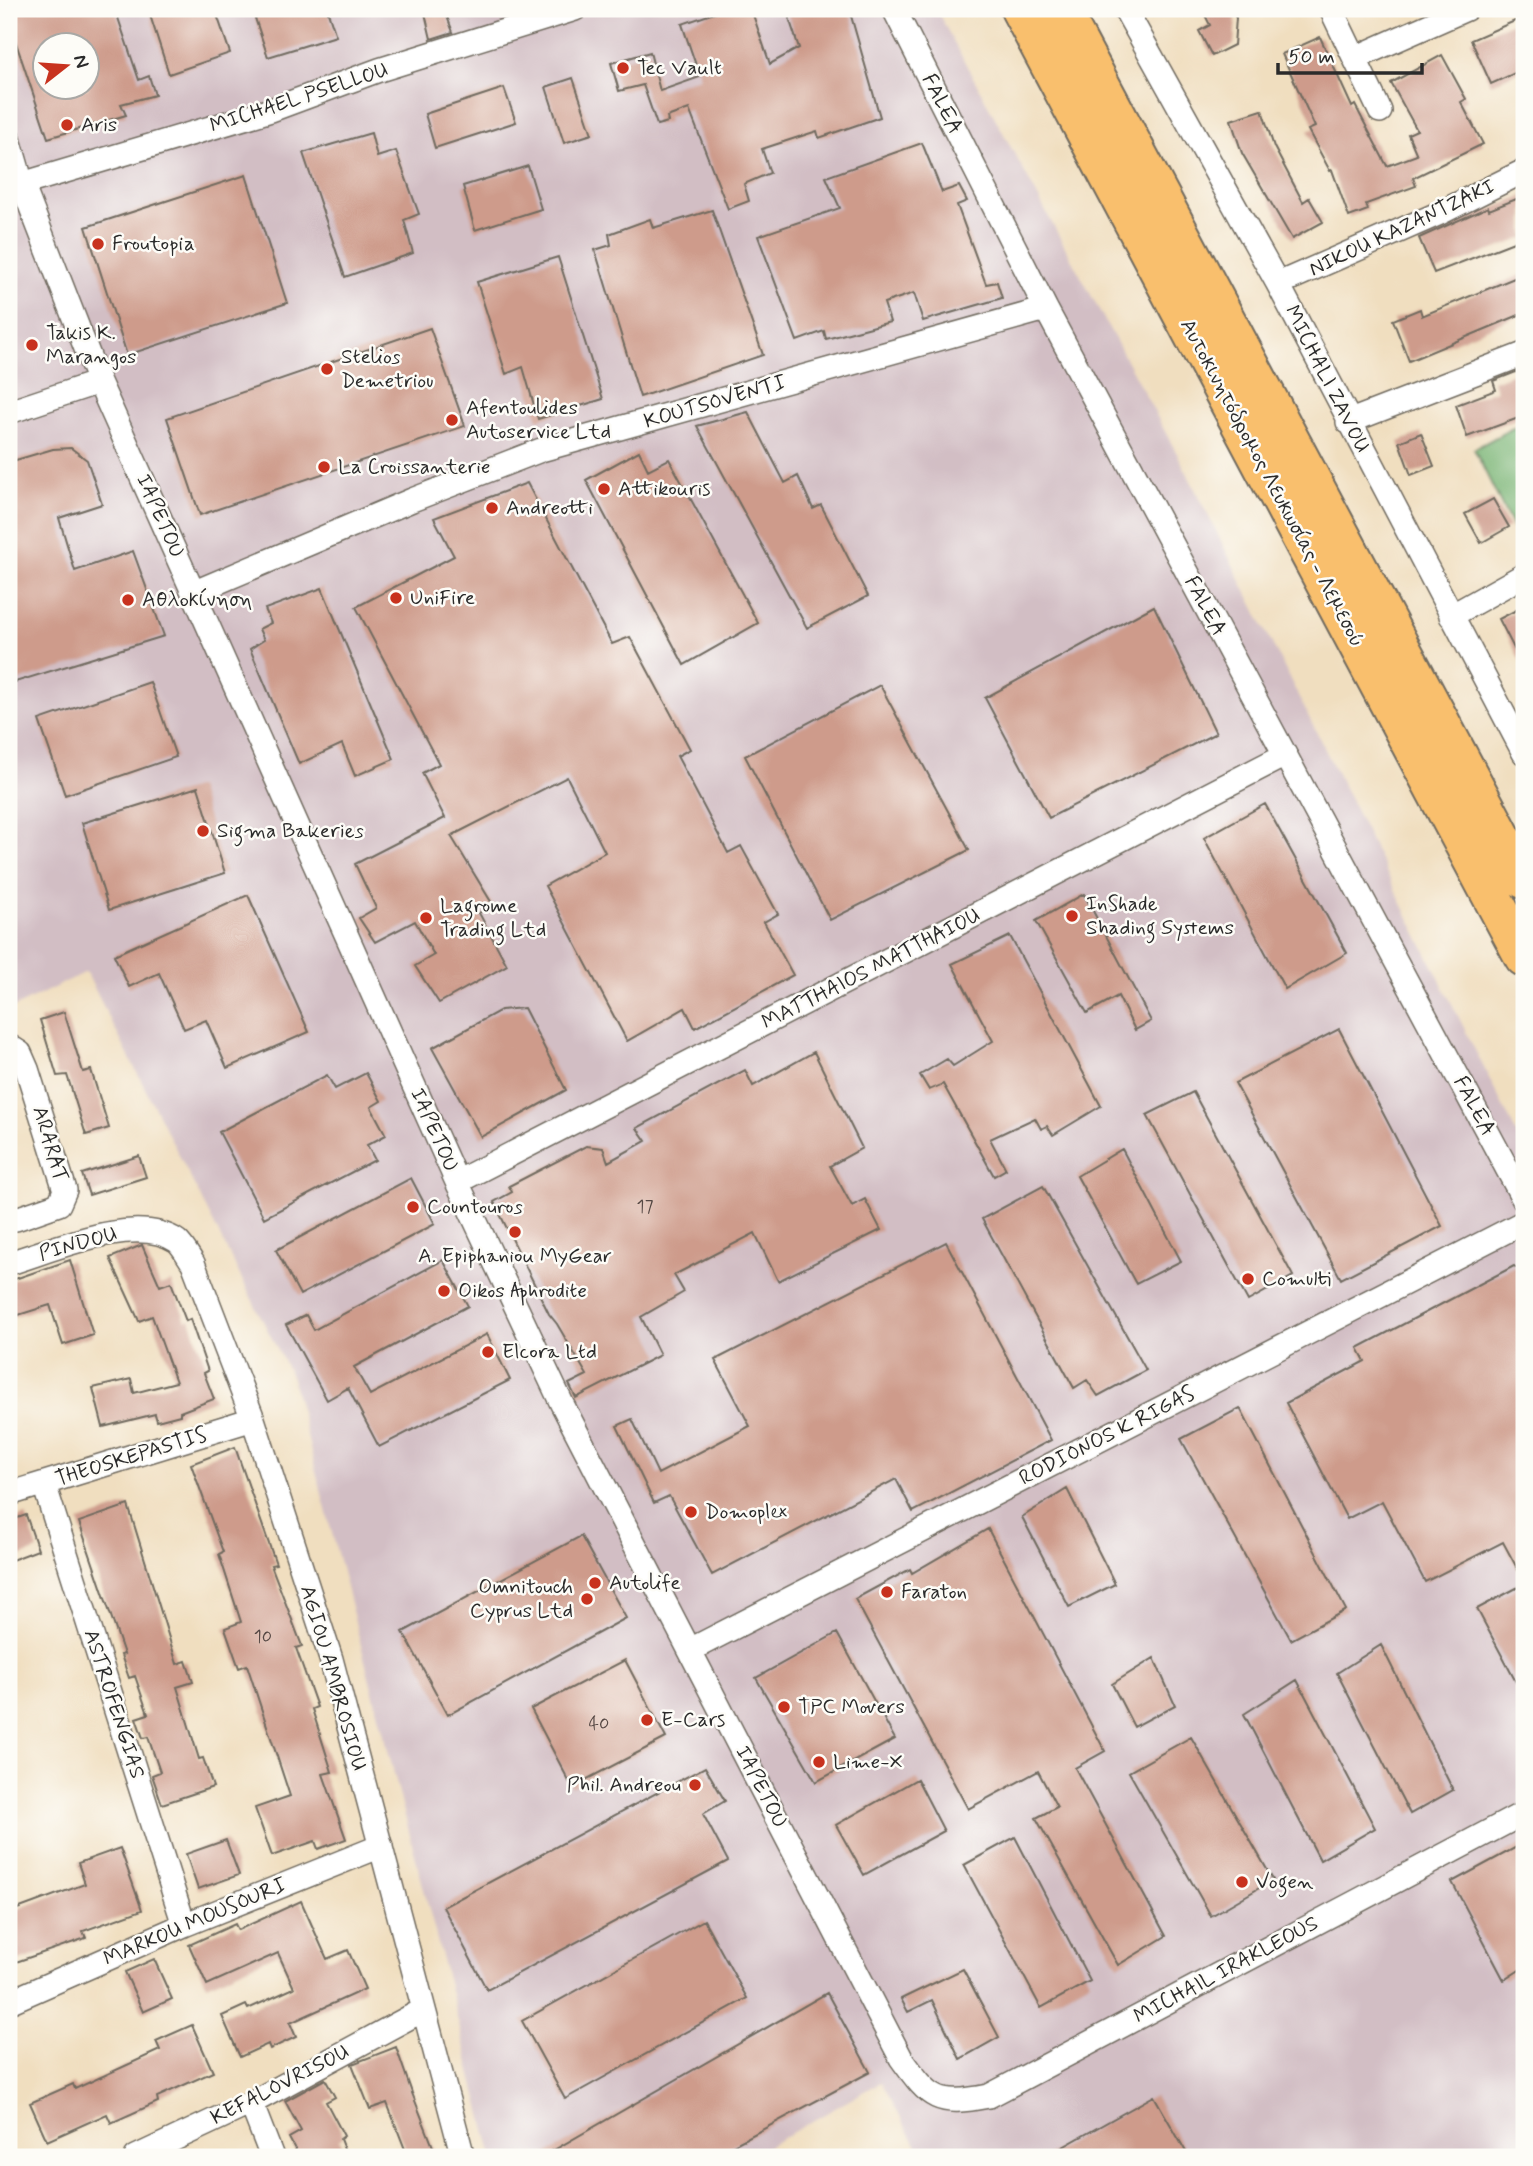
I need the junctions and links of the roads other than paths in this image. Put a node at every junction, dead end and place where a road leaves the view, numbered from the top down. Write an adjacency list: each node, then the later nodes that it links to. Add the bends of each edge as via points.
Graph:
1 (575, 9): 13 (street, MICHAEL PSELLOU, via 271,110)
2 (894, 9): 15 (street, FALEA)
3 (1000, 9): 20 (highway, via 1238,439)
4 (1020, 9): 20 (highway, Αυτοκινητόδρομος Λευκωσίας - Λεμεσού)
5 (1060, 9): 26 (highway, Αυτοκινητόδρομος Λευκωσίας - Λεμεσού)
6 (1125, 9): 14 (street, MICHALI ZAVOU)
7 (1331, 9): 9 (street)
8 (1466, 9): 9 (street)
9 (1354, 58): 10 (street)
10 (1380, 111)
11 (9, 139): 13 (street, IAPETOU)
12 (1524, 171): 14 (street, NIKOU KAZANTZAKI)
13 (22, 184): 17 (street, IAPETOU)
14 (1278, 285): 19 (street, MICHALI ZAVOU)
15 (1046, 310): 22 (street, KOUTSOVENTI, via 541,450); 25 (street, FALEA)
16 (1524, 354): 19 (street)
17 (99, 382): 18 (street); 22 (street, IAPETOU)
18 (9, 412)
19 (1348, 422): 23 (street, MICHALI ZAVOU)
20 (1311, 557): 27 (highway, Αυτοκινητόδρομος Λευκωσίας - Λεμεσού)
21 (1524, 575): 23 (street)
22 (195, 593): 29 (street, IAPETOU)
23 (1451, 616): 24 (street, MICHALI ZAVOU)
24 (1524, 753)
25 (1285, 755): 29 (street, MATTHAIOS MATTHAIOU); 30 (street, FALEA)
26 (1524, 879)
27 (1524, 957)
28 (9, 1046): 31 (street, ARARAT, via 20,1053 27,1069 65,1190 59,1204)
29 (457, 1182): 38 (street, IAPETOU, via 562,1404)
30 (1524, 1200)
31 (16, 1219)
32 (1524, 1222): 38 (street, RODIONOS K RIGAS)
33 (148, 1230): 34 (street, PINDOU, via 114,1232); 35 (street, AGIOU AMBROSIOU, via 178,1242 193,1263)
34 (9, 1263)
35 (253, 1419): 36 (street, THEOSKEPASTIS); 40 (street, AGIOU AMBROSIOU, via 331,1659)
36 (44, 1484): 37 (street, THEOSKEPASTIS); 41 (street, ASTROFENGIAS)
37 (9, 1494)
38 (690, 1650): 44 (street, IAPETOU, via 901,2058)
39 (1524, 1812): 44 (street, MICHAIL IRAKLEOUS, via 989,2096 954,2103)
40 (382, 1846): 41 (street, MARKOU MOUSOURI); 43 (street, AGIOU AMBROSIOU)
41 (184, 1925): 42 (street, MARKOU MOUSOURI)
42 (9, 2002)
43 (423, 2010): 45 (street, KEFALOVRISOU); 48 (street, AGIOU AMBROSIOU)
44 (923, 2090)
45 (251, 2103): 46 (street, KEFALOVRISOU); 47 (street)
46 (136, 2157)
47 (272, 2157)
48 (463, 2157)

